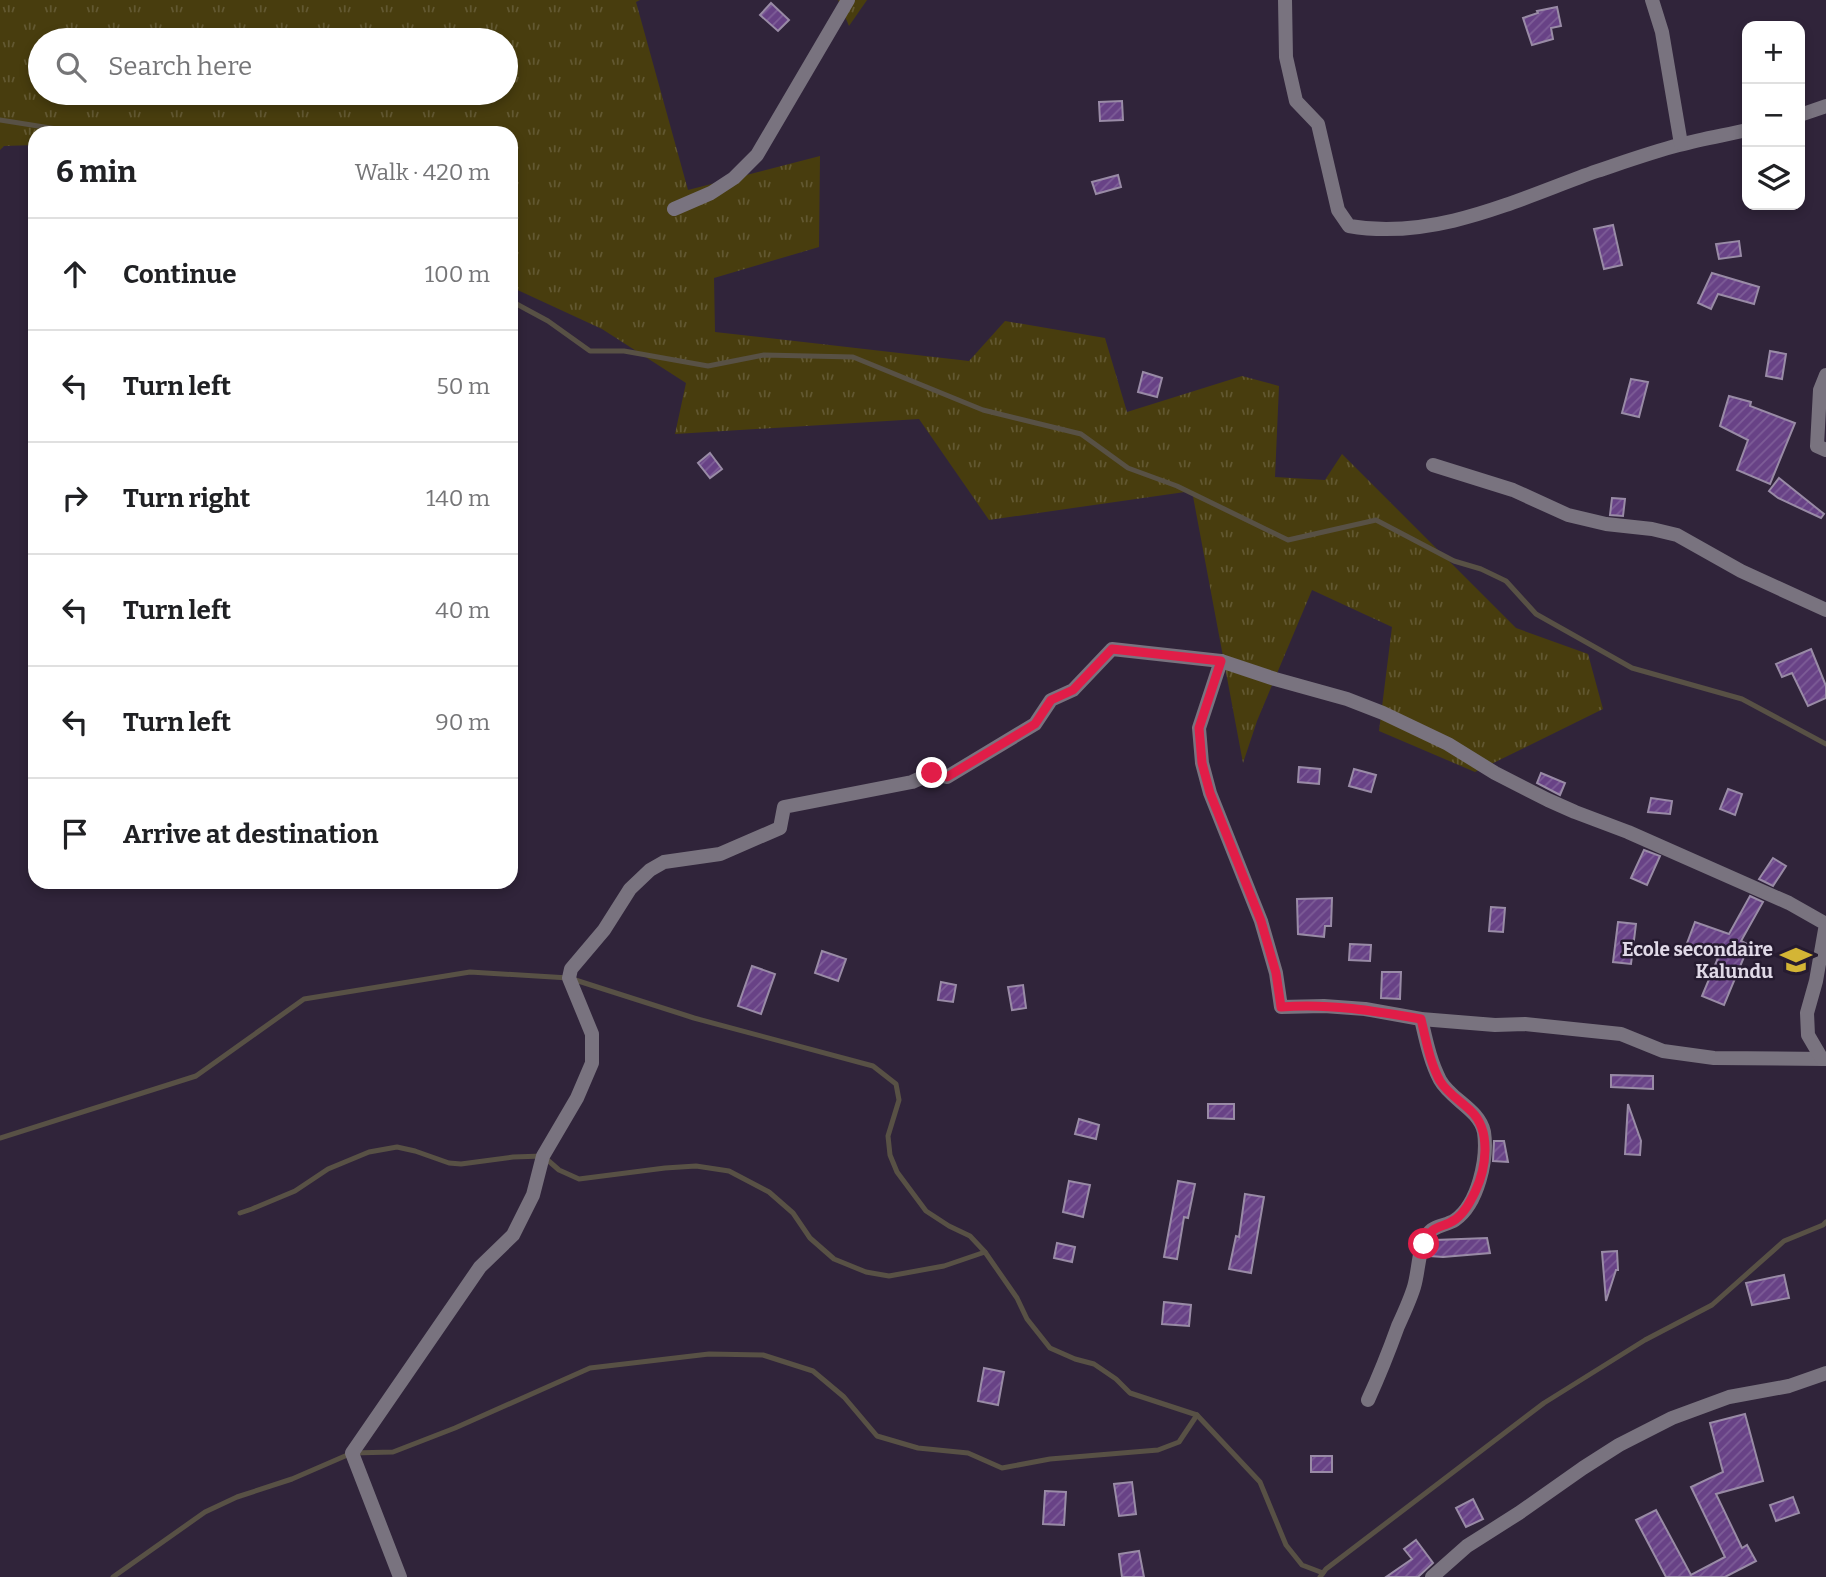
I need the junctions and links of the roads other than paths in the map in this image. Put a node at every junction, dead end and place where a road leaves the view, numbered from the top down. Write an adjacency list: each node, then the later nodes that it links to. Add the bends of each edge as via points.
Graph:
1 (848, 0): 8 (street, via 757,155 711,193)
2 (1284, 0): 7 (street, via 1286,57 1296,101 1318,124 1338,210 1349,226 1370,229 1452,222)
3 (1652, 0): 7 (street)
4 (1826, 106): 5 (street)
5 (1805, 113)
6 (1742, 131): 7 (street)
7 (1681, 144)
8 (674, 209)
9 (1826, 375): 10 (street, via 1820,390 1817,446)
10 (1826, 450)
11 (1433, 465): 12 (street, via 1513,490 1568,515 1677,535)
12 (1826, 610)
13 (1221, 661): 14 (street, via 1383,713 1548,800 1777,898); 15 (street, via 1199,728 1202,763 1261,921 1281,1007 1352,1008); 19 (street, via 1112,649 1073,690 1051,700 1035,724 947,777 932,773 912,782 784,807 779,828 720,854 664,862 630,889 571,969 569,978 592,1034 592,1062 543,1156 533,1195 513,1235 480,1268 352,1453)
14 (1826, 924): 16 (street, via 1807,1013 1808,1035)
15 (1421, 1019): 16 (street, via 1621,1034 1663,1051 1714,1058); 18 (street, via 1441,1082 1479,1119 1483,1165 1464,1211 1428,1233 1415,1286)
16 (1824, 1059)
17 (1826, 1373): 20 (street, via 1789,1386 1729,1397 1672,1418 1583,1468 1467,1545)
18 (1368, 1400)
19 (400, 1577)
20 (1432, 1577)

